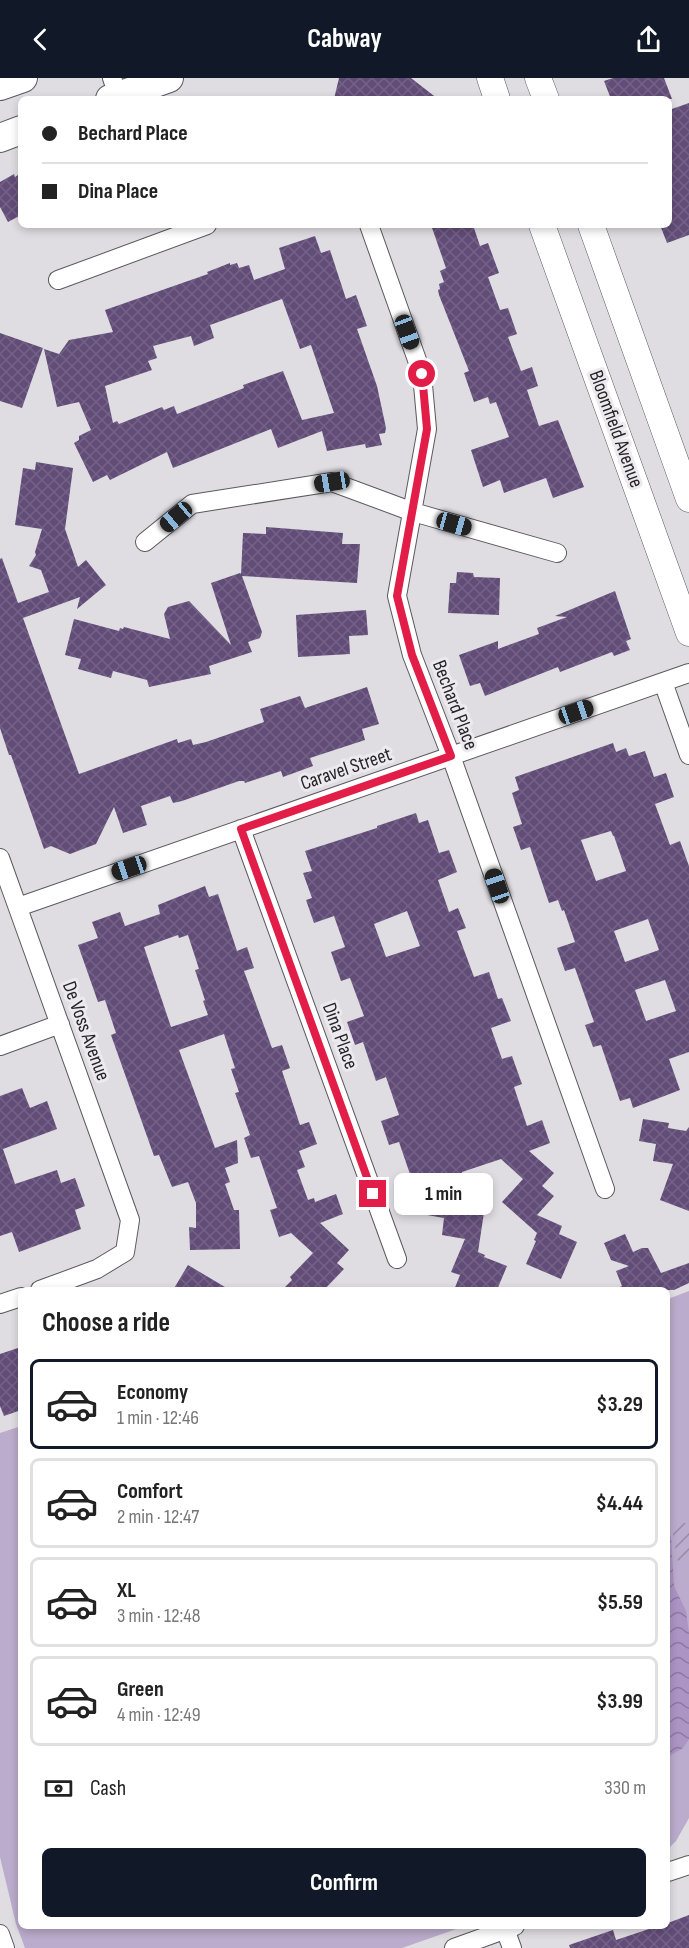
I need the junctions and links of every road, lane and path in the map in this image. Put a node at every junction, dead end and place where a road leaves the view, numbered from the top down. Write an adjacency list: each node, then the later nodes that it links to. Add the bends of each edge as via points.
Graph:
1 (23, 78): 5 (main road)
2 (170, 78): 6 (main road)
3 (490, 78): 7 (street)
4 (538, 78): 8 (street)
5 (0, 86)
6 (113, 91)
7 (496, 96)
8 (545, 96)
9 (18, 131): 10 (main road)
10 (0, 138)
11 (199, 228): 15 (street)
12 (370, 228): 17 (street, Bechard Place, via 422,374 427,429)
13 (543, 228): 20 (street, Bloomfield Avenue)
14 (592, 228): 16 (street)
15 (57, 280)
16 (689, 499)
17 (413, 512): 18 (street, via 332,482 192,504); 19 (street); 24 (street, Bechard Place, via 397,596 412,655)
18 (145, 542)
19 (557, 553)
20 (689, 633)
21 (689, 673): 22 (street, Caravel Street)
22 (663, 682): 23 (street); 24 (street, Caravel Street)
23 (689, 755)
24 (451, 756): 25 (street, Caravel Street); 30 (street, Bechard Place)
25 (241, 829): 27 (street, Caravel Street); 31 (street, Dina Place)
26 (0, 858): 27 (street, De Voss Avenue)
27 (18, 907): 28 (street, De Voss Avenue)
28 (60, 1024): 29 (street); 32 (street, De Voss Avenue, via 130,1220 124,1252 97,1269)
29 (0, 1046)
30 (605, 1189)
31 (397, 1259)
32 (48, 1287)
33 (18, 1298): 34 (street)
34 (0, 1305)
35 (689, 1865): 36 (street)
36 (670, 1871)
37 (507, 1929): 41 (street)
38 (510, 1929): 42 (street)
39 (0, 1934): 40 (street)
40 (5, 1948)
41 (454, 1948)
42 (512, 1948)

